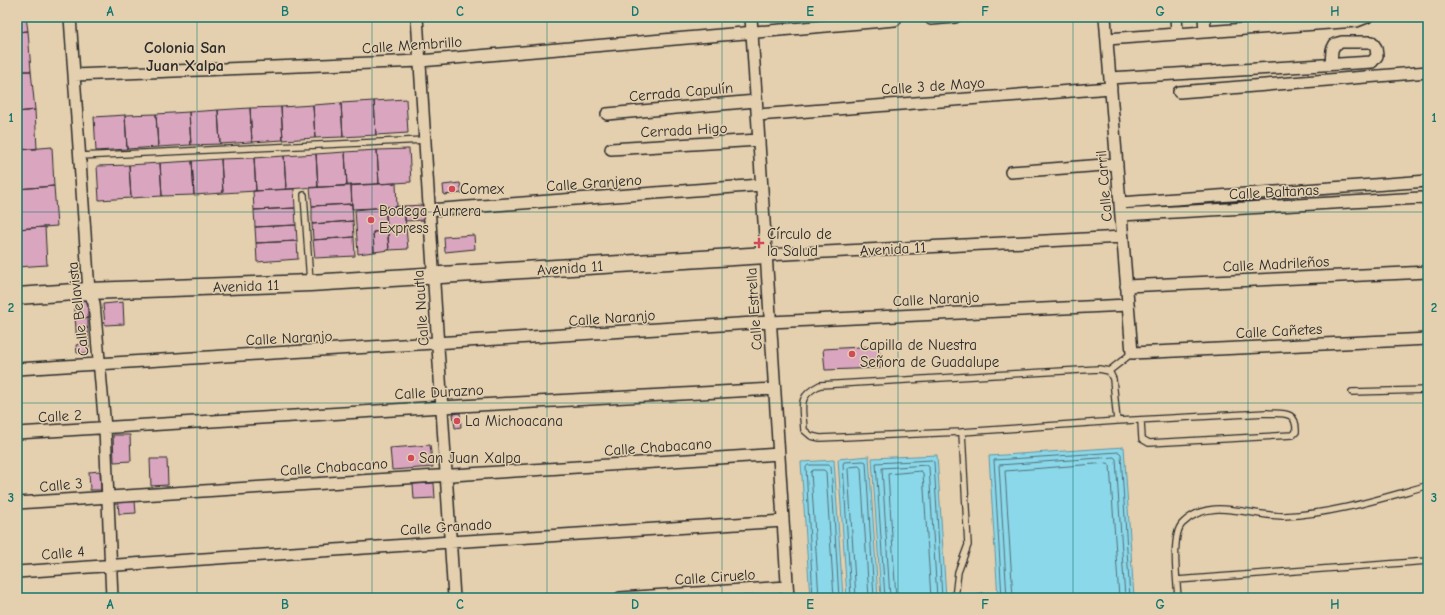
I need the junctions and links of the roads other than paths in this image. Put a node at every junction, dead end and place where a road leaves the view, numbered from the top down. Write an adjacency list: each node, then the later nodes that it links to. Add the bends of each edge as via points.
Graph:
1 (70, 17): 19 (street, Calle Bellavista)
2 (417, 17): 16 (street, Calle Nautla)
3 (751, 17): 13 (street, Calle Estrella)
4 (955, 17): 9 (street)
5 (1105, 17): 15 (street, Calle Carril)
6 (1176, 17): 14 (street)
7 (1204, 17): 12 (street)
8 (1367, 17): 11 (street, via 1357,21)
9 (931, 19)
10 (895, 20): 13 (street, Calle Membrillo)
11 (1339, 20): 12 (street)
12 (1205, 31): 14 (street)
13 (752, 32): 16 (street, Calle Membrillo); 22 (street, Calle Estrella)
14 (1177, 33): 15 (street)
15 (1107, 39): 20 (street, Calle Carril)
16 (420, 61): 19 (street, Calle Membrillo); 25 (street, Calle Nautla)
17 (1331, 64): 20 (street, Calle 3 de Mayo)
18 (1428, 72): 21 (street)
19 (74, 75): 28 (street, Calle Bellavista)
20 (1110, 83): 24 (street, Calle 3 de Mayo); 29 (street, Calle Carril)
21 (1179, 92)
22 (756, 101): 23 (street, Cerrada Capulín); 24 (street, Calle Estrella)
23 (608, 114)
24 (757, 115): 26 (street, Calle Estrella)
25 (425, 140): 28 (lane); 36 (street, Calle Nautla)
26 (758, 140): 27 (street, Cerrada Higo); 32 (street, Calle Estrella)
27 (612, 149)
28 (80, 156): 44 (street, Calle Bellavista)
29 (1117, 164): 30 (street); 35 (street, Calle Carril)
30 (1011, 172)
31 (1428, 181): 35 (street)
32 (761, 185): 36 (street, Calle Granjeno); 39 (street, Calle Estrella)
33 (304, 194): 42 (lane)
34 (1428, 200): 37 (street, Calle Baltanas, via 1421,198)
35 (1120, 204): 37 (street, Calle Carril)
36 (429, 210): 41 (street, Calle Nautla)
37 (1121, 215): 38 (street, Calle Carril)
38 (1123, 237): 39 (street, Avenida 11); 43 (street, Calle Carril)
39 (766, 256): 41 (street, Avenida 11); 47 (street, Calle Estrella)
40 (1428, 272): 43 (street, Calle Madrileños)
41 (434, 276): 42 (street, Avenida 11); 49 (street, Calle Nautla)
42 (310, 283): 44 (street, Avenida 11)
43 (1126, 286): 46 (street, Calle Carril)
44 (89, 291): 45 (street, Avenida 11); 51 (street, Calle Bellavista, via 94,303)
45 (17, 296)
46 (1128, 306): 47 (street, Calle Naranjo); 50 (street, Calle Carril)
47 (770, 322): 49 (street, Calle Naranjo); 54 (street, Calle Estrella)
48 (1428, 338): 50 (street, Calle Cañetes)
49 (438, 344): 51 (street, Calle Naranjo); 57 (street, Calle Nautla)
50 (1132, 353): 53 (lane)
51 (99, 365): 52 (street, Calle Naranjo); 60 (street, Calle Bellavista)
52 (17, 369)
53 (1109, 371): 58 (lane, via 1113,379); 61 (lane, via 1099,369 820,385 808,391 802,400 804,430 811,436 820,438)
54 (774, 388): 57 (street, Calle Durazno); 63 (street, Calle Estrella)
55 (1428, 390): 56 (lane)
56 (1352, 392)
57 (442, 407): 60 (street, Calle Durazno); 64 (street, Calle Nautla)
58 (1117, 421): 59 (lane); 61 (lane)
59 (1141, 421): 59 (lane, via 1142,439 1149,443 1293,435 1296,432 1291,415 1267,413)
60 (105, 428): 62 (street, Calle 2); 66 (street, Calle Bellavista)
61 (962, 432): 78 (lane, via 968,545 958,572)
62 (17, 433)
63 (779, 454): 64 (street, Calle Chabacano); 68 (street, Calle Estrella)
64 (446, 475): 66 (street, Calle Chabacano); 69 (street, Calle Nautla)
65 (1426, 486): 73 (lane, via 1350,508 1283,516 1218,508 1205,510 1181,525 1176,536)
66 (108, 496): 67 (street, Calle 3); 71 (street, Calle Bellavista)
67 (17, 503)
68 (783, 521): 69 (street, Calle Granado); 74 (street, Calle Estrella)
69 (450, 542): 71 (street, Calle Granado); 76 (street, Calle Nautla)
70 (1428, 561): 73 (lane)
71 (110, 564): 72 (street, Calle 4); 75 (street, Calle Bellavista)
72 (17, 572)
73 (1177, 580): 79 (lane)
74 (788, 593): 77 (street, Calle Ciruelo)
75 (112, 598)
76 (454, 598)
77 (620, 598)
78 (955, 598)
79 (1178, 598)

